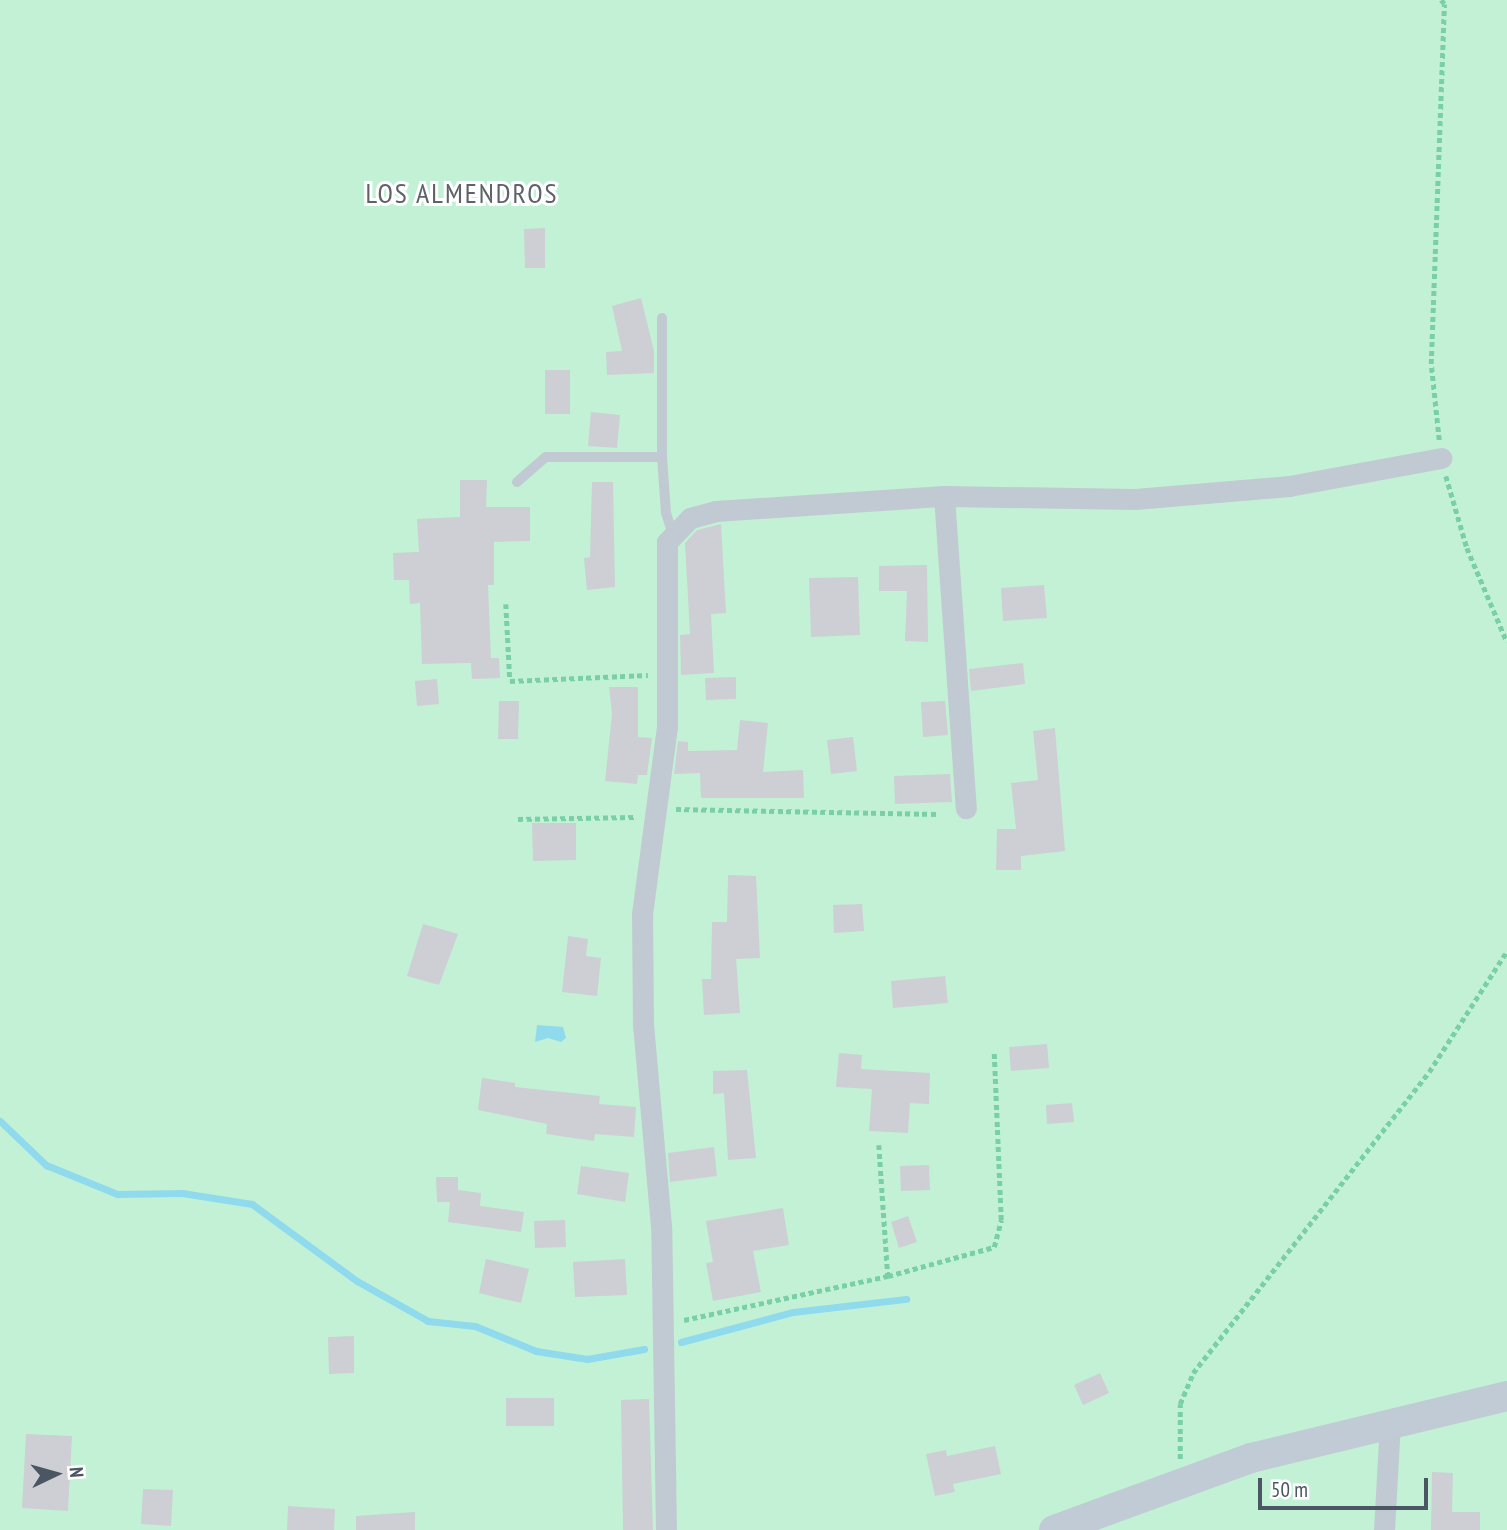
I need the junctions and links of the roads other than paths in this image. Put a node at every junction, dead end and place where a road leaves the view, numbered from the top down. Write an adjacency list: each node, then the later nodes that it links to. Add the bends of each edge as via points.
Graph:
1 (662, 318): 2 (lane)
2 (662, 457): 4 (lane, via 546,457); 6 (lane, via 666,513)
3 (1441, 458): 5 (street, via 1289,486 1135,499)
4 (517, 482)
5 (944, 496): 6 (street, via 716,511 690,518); 7 (street)
6 (673, 534): 10 (street, via 667,542 669,674 642,914 643,1024 661,1226)
7 (966, 808)
8 (1507, 1396): 9 (main road)
9 (1390, 1423): 11 (main road, via 1251,1458); 12 (street)
10 (666, 1530)
11 (1054, 1530)
12 (1384, 1530)

